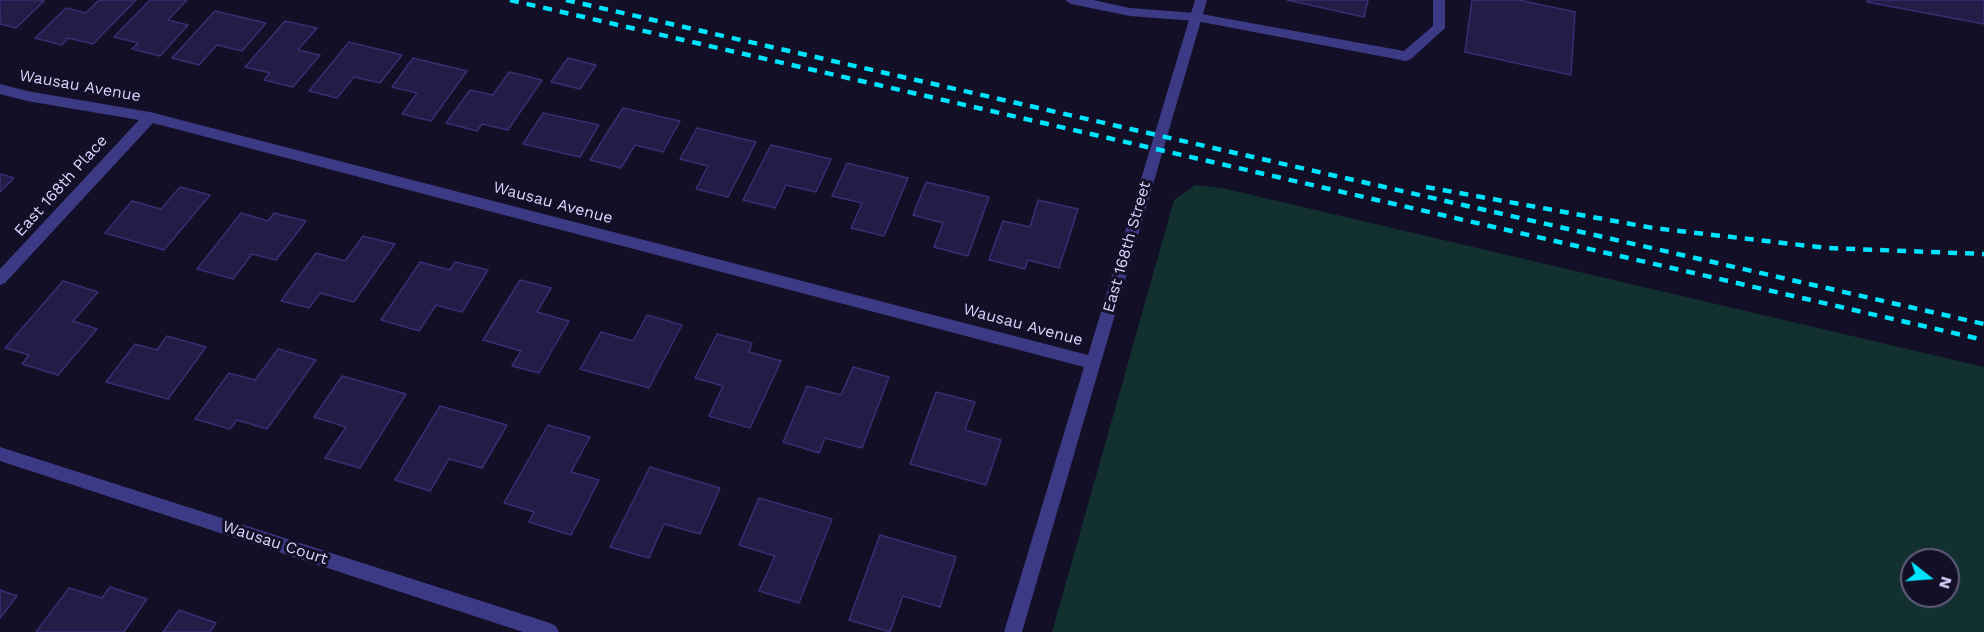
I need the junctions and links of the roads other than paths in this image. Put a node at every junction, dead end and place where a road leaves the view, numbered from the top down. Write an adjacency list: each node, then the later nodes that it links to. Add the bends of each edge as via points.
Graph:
1 (1071, 0): 4 (street, via 1130,12)
2 (1201, 0): 4 (street, East 168th Street)
3 (1439, 0): 4 (street, via 1440,28 1407,56)
4 (1196, 17): 8 (street, East 168th Street)
5 (0, 89): 6 (street, Wausau Avenue)
6 (150, 117): 7 (street, East 168th Place); 8 (street, Wausau Avenue)
7 (0, 279)
8 (1094, 363): 11 (street, East 168th Street)
9 (0, 454): 10 (street, Wausau Court)
10 (550, 632)
11 (1013, 632)

